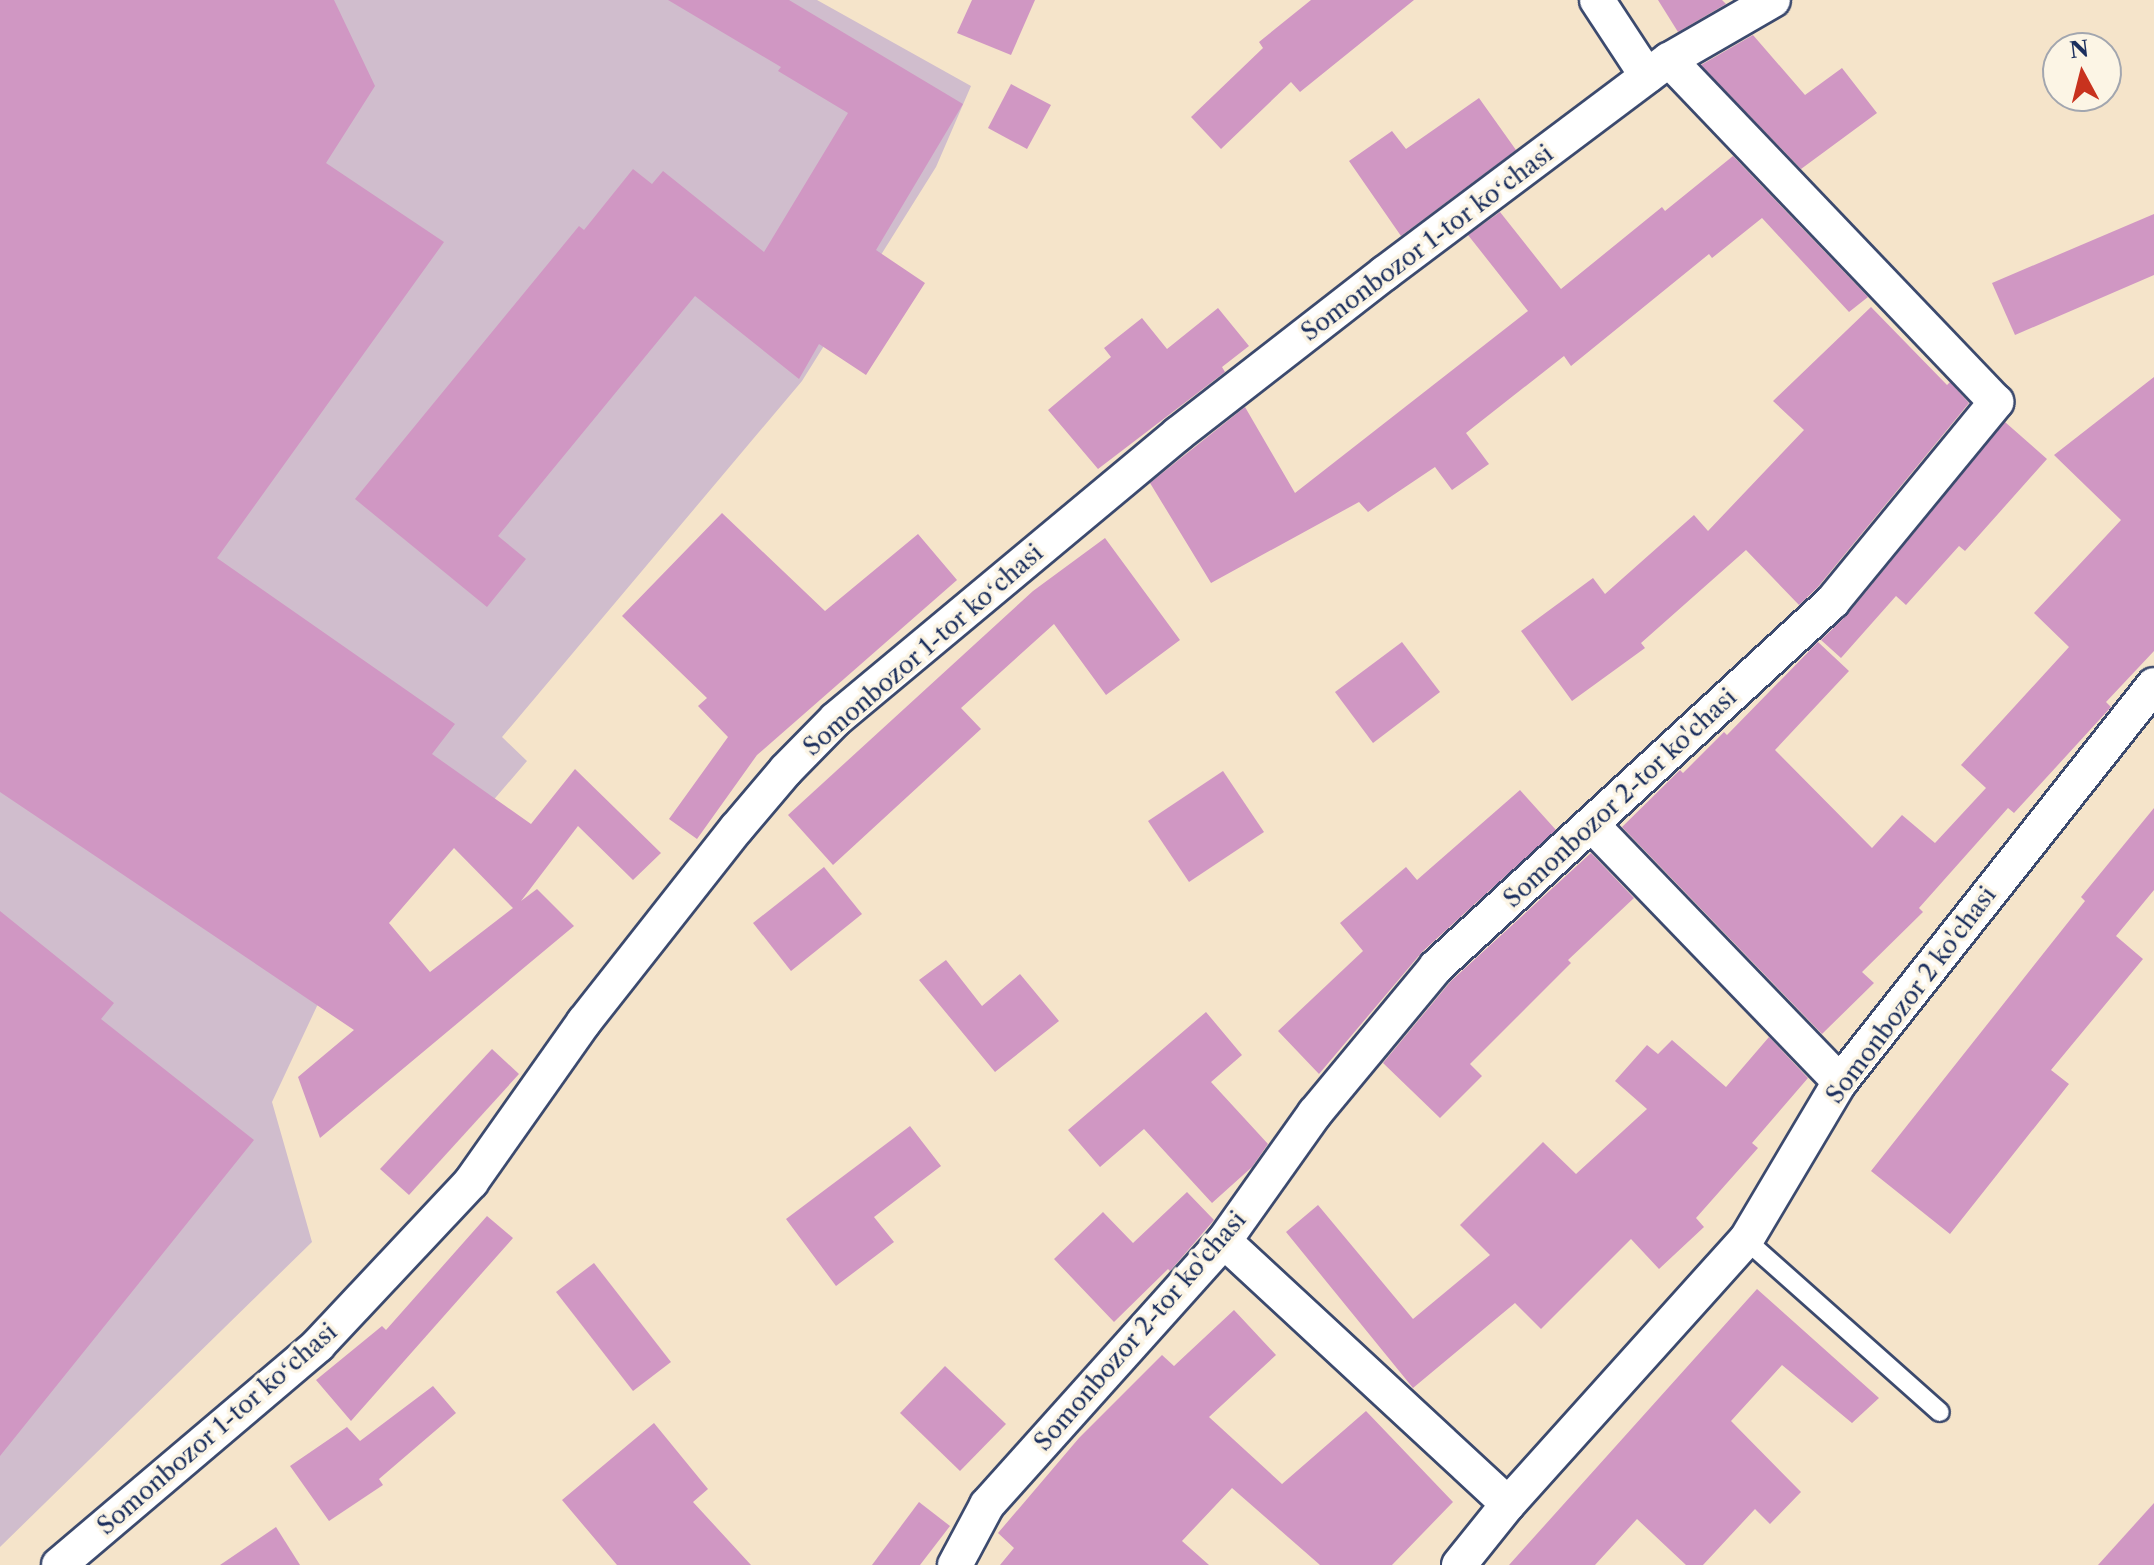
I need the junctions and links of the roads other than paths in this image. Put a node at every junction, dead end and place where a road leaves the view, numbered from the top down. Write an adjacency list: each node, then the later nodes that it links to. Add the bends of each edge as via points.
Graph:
1 (1597, 0): 3 (street)
2 (1773, 0): 3 (street, Somonbozor 1-tor koʻchasi)
3 (1658, 68): 5 (street, Somonbozor 2-tor ko'chasi, via 1996,402 1832,602); 11 (street, Somonbozor 1-tor koʻchasi, via 1178,434 836,719 736,829 593,1010 471,1182 318,1345)
4 (2154, 685): 6 (street, Somonbozor 2 ko'chasi)
5 (1592, 825): 6 (street); 8 (street, Somonbozor 2-tor ko'chasi, via 1436,967 1315,1113)
6 (1840, 1082): 7 (street, Somonbozor 2 ko'chasi)
7 (1746, 1240): 9 (lane); 10 (street, Somonbozor 2 ko'chasi)
8 (1224, 1241): 10 (street); 12 (street, Somonbozor 2-tor ko'chasi, via 987,1505)
9 (1940, 1412)
10 (1508, 1504): 13 (street, Somonbozor 2 ko'chasi)
11 (59, 1565)
12 (955, 1565)
13 (1459, 1565)

